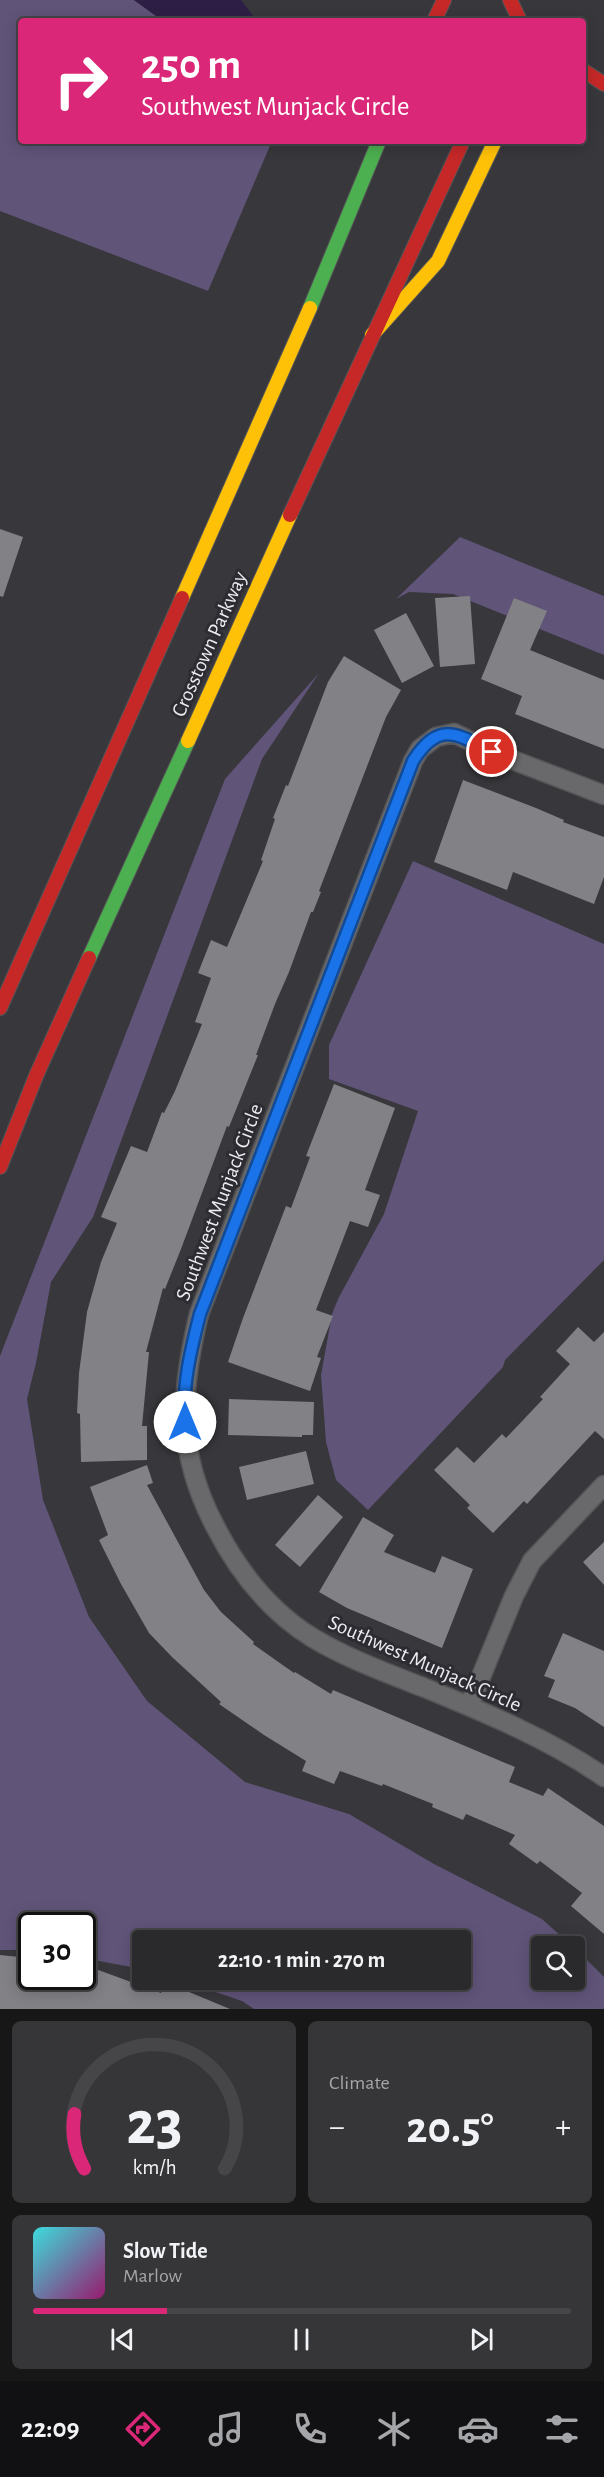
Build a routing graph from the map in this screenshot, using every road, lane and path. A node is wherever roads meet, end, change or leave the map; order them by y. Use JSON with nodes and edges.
{"nodes":[{"id":1,"x":444,"y":0,"type":"edge"},
{"id":2,"x":510,"y":0,"type":"edge"},
{"id":3,"x":529,"y":0,"type":"edge"},
{"id":4,"x":435,"y":18,"type":"edge"},
{"id":5,"x":519,"y":18,"type":"edge"},
{"id":6,"x":521,"y":18,"type":"edge"},
{"id":7,"x":586,"y":72,"type":"edge"},
{"id":8,"x":604,"y":84,"type":"edge"},
{"id":9,"x":586,"y":88,"type":"edge"},
{"id":10,"x":604,"y":92,"type":"edge"},
{"id":11,"x":378,"y":144,"type":"edge"},
{"id":12,"x":462,"y":144,"type":"edge"},
{"id":13,"x":494,"y":144,"type":"edge"},
{"id":14,"x":372,"y":335,"type":"junction"},
{"id":15,"x":604,"y":795,"type":"edge"},
{"id":16,"x":0,"y":1008,"type":"edge"},
{"id":17,"x":0,"y":1167,"type":"edge"},
{"id":18,"x":604,"y":1485,"type":"edge"},
{"id":19,"x":469,"y":1706,"type":"junction"},
{"id":20,"x":604,"y":1777,"type":"edge"}],
"edges":[{"from":1,"to":4,"type":"main road"},
{"from":2,"to":5,"type":"main road"},
{"from":3,"to":6,"type":"main road"},
{"from":7,"to":8,"type":"main road"},
{"from":9,"to":10,"type":"main road"},
{"from":11,"to":16,"type":"main road","name":"Crosstown Parkway"},
{"from":12,"to":14,"type":"main road","name":"Crosstown Parkway"},
{"from":13,"to":14,"type":"main road"},
{"from":14,"to":17,"type":"main road","name":"Crosstown Parkway"},
{"from":15,"to":19,"type":"street","name":"Southwest Munjack Circle"},
{"from":18,"to":19,"type":"street"},
{"from":19,"to":20,"type":"street","name":"Southwest Munjack Circle"}]}
